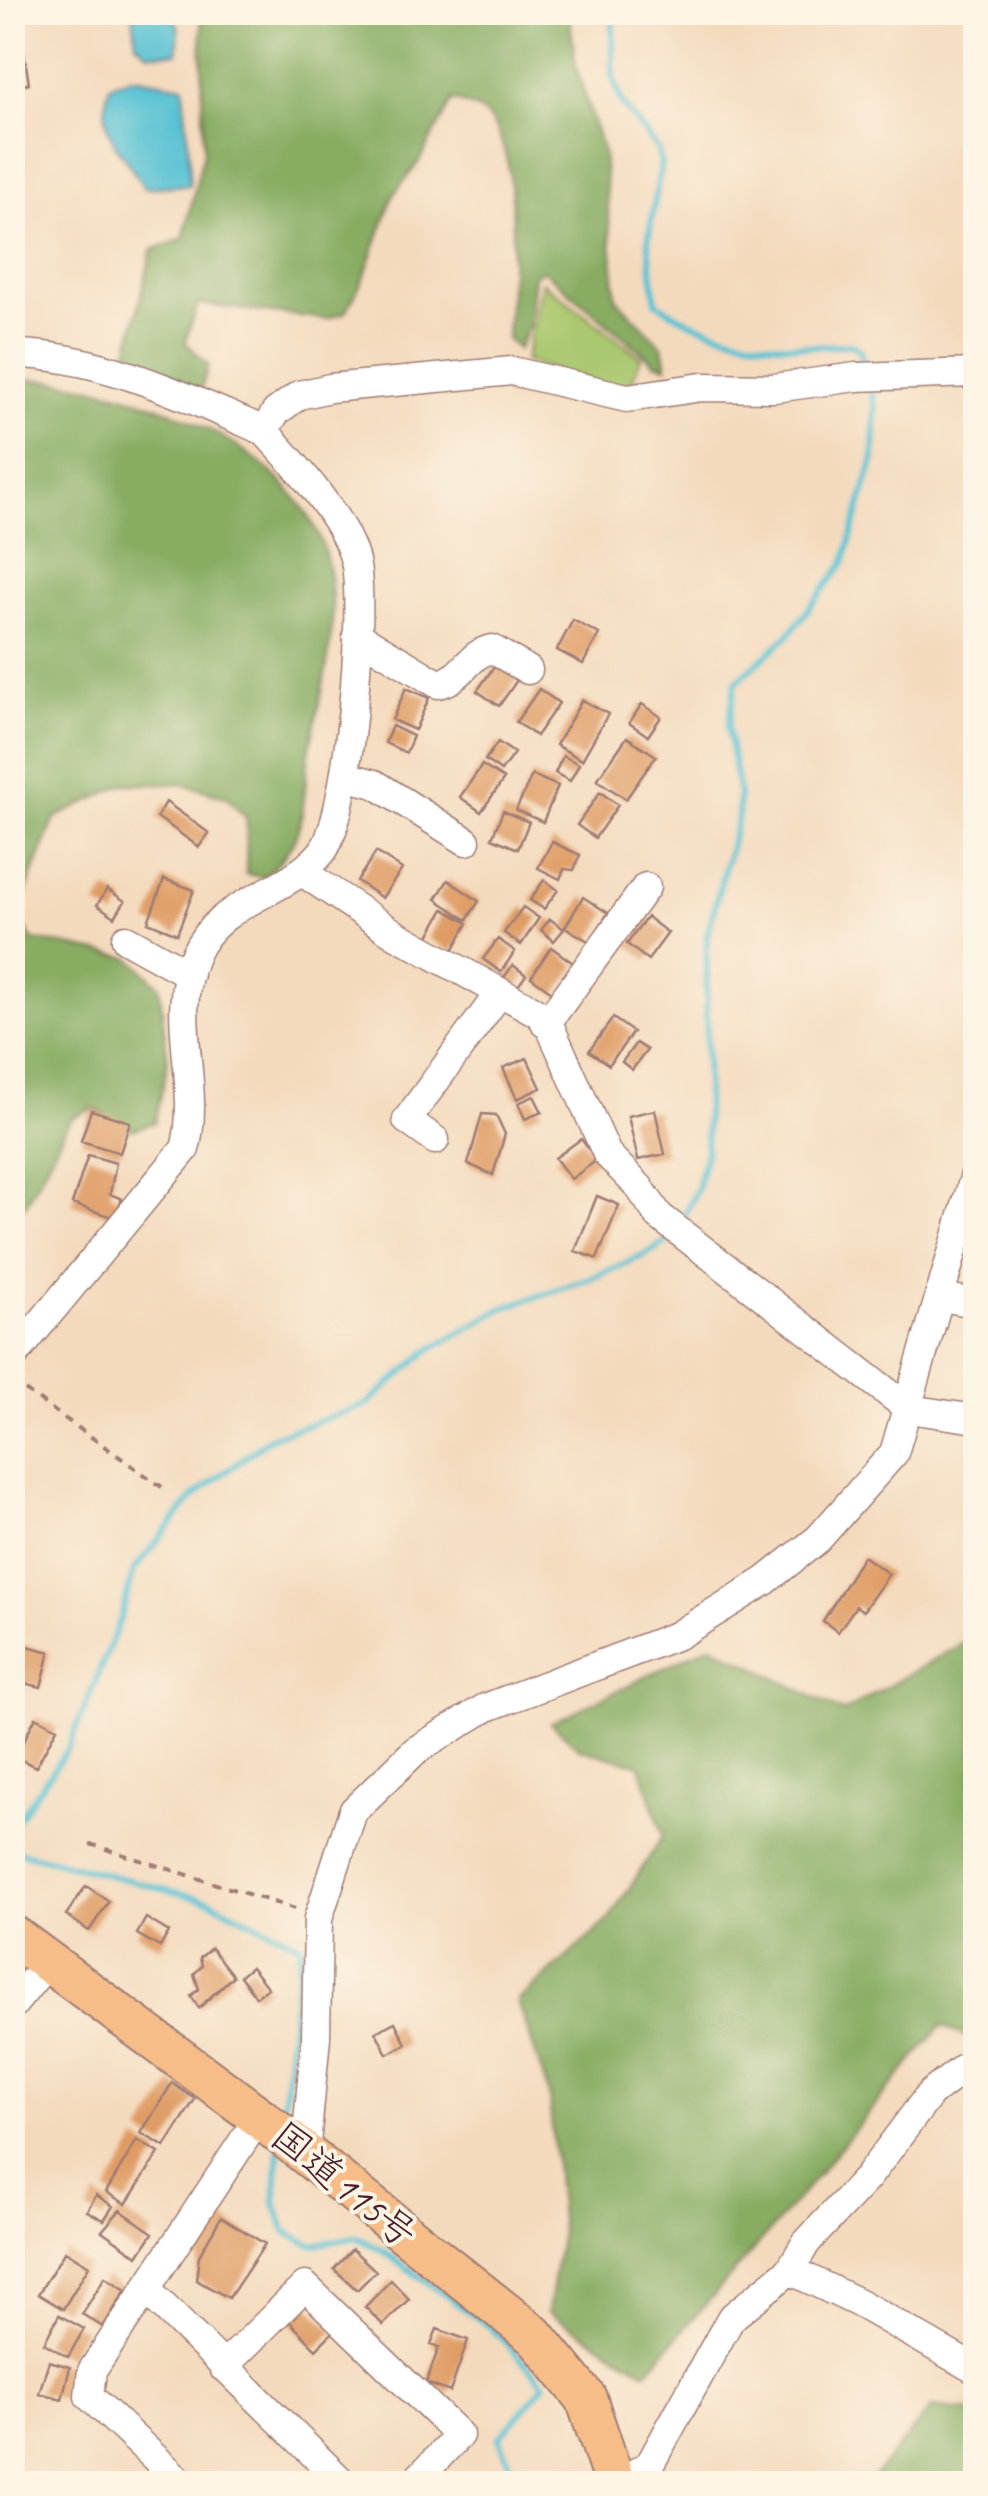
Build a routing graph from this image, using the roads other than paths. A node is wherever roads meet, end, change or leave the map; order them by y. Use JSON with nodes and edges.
{"nodes":[{"id":1,"x":12,"y":354,"type":"edge"},
{"id":2,"x":976,"y":373,"type":"edge"},
{"id":3,"x":264,"y":431,"type":"junction"},
{"id":4,"x":357,"y":635,"type":"junction"},
{"id":5,"x":528,"y":670,"type":"dead end"},
{"id":6,"x":345,"y":776,"type":"junction"},
{"id":7,"x":466,"y":841,"type":"dead end"},
{"id":8,"x":304,"y":873,"type":"junction"},
{"id":9,"x":646,"y":887,"type":"dead end"},
{"id":10,"x":126,"y":939,"type":"dead end"},
{"id":11,"x":189,"y":974,"type":"junction"},
{"id":12,"x":498,"y":995,"type":"junction"},
{"id":13,"x":546,"y":1024,"type":"junction"},
{"id":14,"x":434,"y":1140,"type":"dead end"},
{"id":15,"x":976,"y":1172,"type":"edge"},
{"id":16,"x":940,"y":1296,"type":"junction"},
{"id":17,"x":976,"y":1303,"type":"edge"},
{"id":18,"x":12,"y":1358,"type":"edge"},
{"id":19,"x":908,"y":1408,"type":"junction"},
{"id":20,"x":976,"y":1419,"type":"edge"},
{"id":21,"x":12,"y":1934,"type":"edge"},
{"id":22,"x":48,"y":1962,"type":"junction"},
{"id":23,"x":12,"y":2006,"type":"edge"},
{"id":24,"x":964,"y":2067,"type":"dead end"},
{"id":25,"x":259,"y":2117,"type":"junction"},
{"id":26,"x":306,"y":2155,"type":"junction"},
{"id":27,"x":790,"y":2270,"type":"junction"},
{"id":28,"x":146,"y":2289,"type":"junction"},
{"id":29,"x":223,"y":2368,"type":"junction"},
{"id":30,"x":976,"y":2370,"type":"edge"},
{"id":31,"x":344,"y":2483,"type":"edge"},
{"id":32,"x":183,"y":2484,"type":"edge"},
{"id":33,"x":413,"y":2484,"type":"edge"},
{"id":34,"x":616,"y":2484,"type":"edge"}],
"edges":[{"from":1,"to":3,"type":"street"},
{"from":2,"to":3,"type":"street"},
{"from":3,"to":4,"type":"street"},
{"from":4,"to":5,"type":"street"},
{"from":4,"to":6,"type":"street"},
{"from":6,"to":7,"type":"street"},
{"from":6,"to":8,"type":"street"},
{"from":8,"to":11,"type":"street"},
{"from":8,"to":12,"type":"street"},
{"from":9,"to":13,"type":"street"},
{"from":10,"to":11,"type":"street"},
{"from":11,"to":18,"type":"street"},
{"from":12,"to":13,"type":"street"},
{"from":12,"to":14,"type":"street"},
{"from":13,"to":19,"type":"street"},
{"from":15,"to":16,"type":"street"},
{"from":16,"to":17,"type":"street"},
{"from":16,"to":19,"type":"street"},
{"from":19,"to":20,"type":"street"},
{"from":19,"to":26,"type":"street"},
{"from":21,"to":22,"type":"highway","name":"国道115号"},
{"from":22,"to":23,"type":"street"},
{"from":22,"to":25,"type":"highway","name":"国道115号"},
{"from":24,"to":27,"type":"street"},
{"from":25,"to":26,"type":"highway","name":"国道115号"},
{"from":25,"to":28,"type":"street"},
{"from":26,"to":34,"type":"highway","name":"国道115号"},
{"from":27,"to":30,"type":"street"},
{"from":27,"to":34,"type":"street"},
{"from":28,"to":29,"type":"street"},
{"from":28,"to":32,"type":"street"},
{"from":29,"to":31,"type":"street"},
{"from":29,"to":33,"type":"street"}]}
